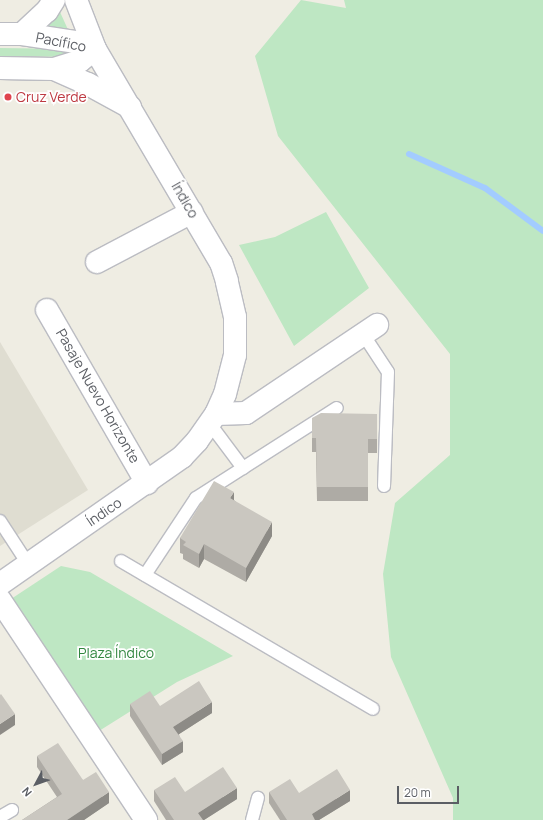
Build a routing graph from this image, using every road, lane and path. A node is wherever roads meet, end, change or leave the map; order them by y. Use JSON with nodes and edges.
{"nodes":[{"id":1,"x":54,"y":0,"type":"edge"},
{"id":2,"x":76,"y":0,"type":"edge"},
{"id":3,"x":0,"y":34,"type":"edge"},
{"id":4,"x":22,"y":34,"type":"junction"},
{"id":5,"x":95,"y":49,"type":"junction"},
{"id":6,"x":0,"y":68,"type":"edge"},
{"id":7,"x":54,"y":69,"type":"junction"},
{"id":8,"x":131,"y":108,"type":"junction"},
{"id":9,"x":192,"y":212,"type":"junction"},
{"id":10,"x":97,"y":262,"type":"dead end"},
{"id":11,"x":47,"y":310,"type":"dead end"},
{"id":12,"x":370,"y":329,"type":"joint"},
{"id":13,"x":336,"y":408,"type":"dead end"},
{"id":14,"x":213,"y":419,"type":"junction"},
{"id":15,"x":243,"y":468,"type":"junction"},
{"id":16,"x":147,"y":483,"type":"junction"},
{"id":17,"x":384,"y":486,"type":"dead end"},
{"id":18,"x":0,"y":521,"type":"edge"},
{"id":19,"x":121,"y":561,"type":"dead end"},
{"id":20,"x":28,"y":564,"type":"junction"},
{"id":21,"x":145,"y":575,"type":"junction"},
{"id":22,"x":0,"y":584,"type":"edge"},
{"id":23,"x":0,"y":600,"type":"edge"},
{"id":24,"x":373,"y":709,"type":"dead end"},
{"id":25,"x":258,"y":798,"type":"dead end"},
{"id":26,"x":12,"y":810,"type":"dead end"},
{"id":27,"x":0,"y":818,"type":"edge"},
{"id":28,"x":146,"y":820,"type":"edge"},
{"id":29,"x":252,"y":820,"type":"edge"}],
"edges":[{"from":1,"to":4,"type":"street"},
{"from":2,"to":5,"type":"street","name":"Índico"},
{"from":3,"to":4,"type":"street","name":"Pacífico"},
{"from":4,"to":5,"type":"street","name":"Pacífico"},
{"from":5,"to":7,"type":"street","name":"Pacífico"},
{"from":5,"to":8,"type":"street","name":"Índico"},
{"from":6,"to":7,"type":"street","name":"Pacífico"},
{"from":7,"to":8,"type":"street"},
{"from":8,"to":9,"type":"street","name":"Índico"},
{"from":9,"to":10,"type":"street"},
{"from":9,"to":14,"type":"street","name":"Índico"},
{"from":11,"to":16,"type":"street","name":"Pasaje Nuevo Horizonte"},
{"from":12,"to":14,"type":"street"},
{"from":12,"to":17,"type":"lane"},
{"from":13,"to":15,"type":"lane"},
{"from":14,"to":15,"type":"lane"},
{"from":14,"to":16,"type":"street","name":"Índico"},
{"from":15,"to":21,"type":"lane"},
{"from":16,"to":20,"type":"street","name":"Índico"},
{"from":18,"to":20,"type":"lane"},
{"from":19,"to":21,"type":"lane"},
{"from":20,"to":22,"type":"street","name":"Índico"},
{"from":21,"to":24,"type":"lane"},
{"from":23,"to":28,"type":"street"},
{"from":25,"to":29,"type":"lane"},
{"from":26,"to":27,"type":"lane"}]}
